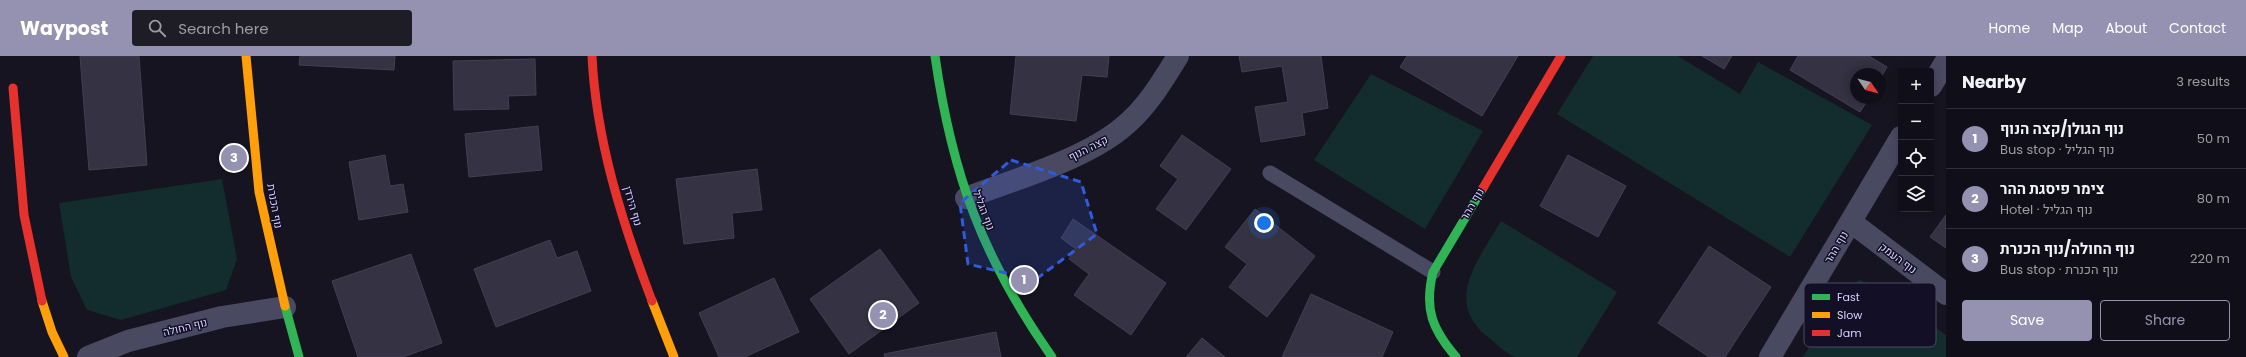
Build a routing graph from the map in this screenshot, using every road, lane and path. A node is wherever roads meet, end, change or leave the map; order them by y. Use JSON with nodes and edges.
{"nodes":[{"id":1,"x":246,"y":56,"type":"edge"},
{"id":2,"x":592,"y":56,"type":"edge"},
{"id":3,"x":934,"y":56,"type":"edge"},
{"id":4,"x":1178,"y":56,"type":"edge"},
{"id":5,"x":1561,"y":56,"type":"edge"},
{"id":6,"x":1946,"y":61,"type":"edge"},
{"id":7,"x":1934,"y":81,"type":"edge"},
{"id":8,"x":13,"y":88,"type":"dead end"},
{"id":9,"x":1899,"y":140,"type":"edge"},
{"id":10,"x":1270,"y":173,"type":"dead end"},
{"id":11,"x":966,"y":198,"type":"junction"},
{"id":12,"x":1851,"y":222,"type":"junction"},
{"id":13,"x":1433,"y":272,"type":"junction"},
{"id":14,"x":1814,"y":283,"type":"edge"},
{"id":15,"x":1931,"y":283,"type":"edge"},
{"id":16,"x":1936,"y":286,"type":"edge"},
{"id":17,"x":1946,"y":294,"type":"edge"},
{"id":18,"x":1804,"y":300,"type":"edge"},
{"id":19,"x":285,"y":307,"type":"junction"},
{"id":20,"x":64,"y":357,"type":"edge"},
{"id":21,"x":88,"y":357,"type":"edge"},
{"id":22,"x":299,"y":357,"type":"edge"},
{"id":23,"x":674,"y":357,"type":"edge"},
{"id":24,"x":1052,"y":357,"type":"edge"},
{"id":25,"x":1456,"y":357,"type":"edge"},
{"id":26,"x":1770,"y":357,"type":"edge"}],
"edges":[{"from":1,"to":19,"type":"street","name":"נוף הכנרת"},
{"from":2,"to":23,"type":"street","name":"נוף הירדן"},
{"from":3,"to":11,"type":"street","name":"נוף הגליל"},
{"from":4,"to":11,"type":"street","name":"קצה הנוף"},
{"from":5,"to":13,"type":"street","name":"נוף ההר"},
{"from":6,"to":7,"type":"street"},
{"from":8,"to":20,"type":"street"},
{"from":9,"to":12,"type":"street","name":"נוף ההר"},
{"from":10,"to":13,"type":"lane"},
{"from":11,"to":24,"type":"street","name":"נוף הגליל"},
{"from":12,"to":14,"type":"street","name":"נוף ההר"},
{"from":12,"to":15,"type":"street","name":"נוף העמק"},
{"from":13,"to":25,"type":"street","name":"נוף ההר"},
{"from":16,"to":17,"type":"street","name":"נוף העמק"},
{"from":18,"to":26,"type":"street","name":"נוף ההר"},
{"from":19,"to":21,"type":"street","name":"נוף החולה"},
{"from":19,"to":22,"type":"street","name":"נוף הכנרת"}]}
